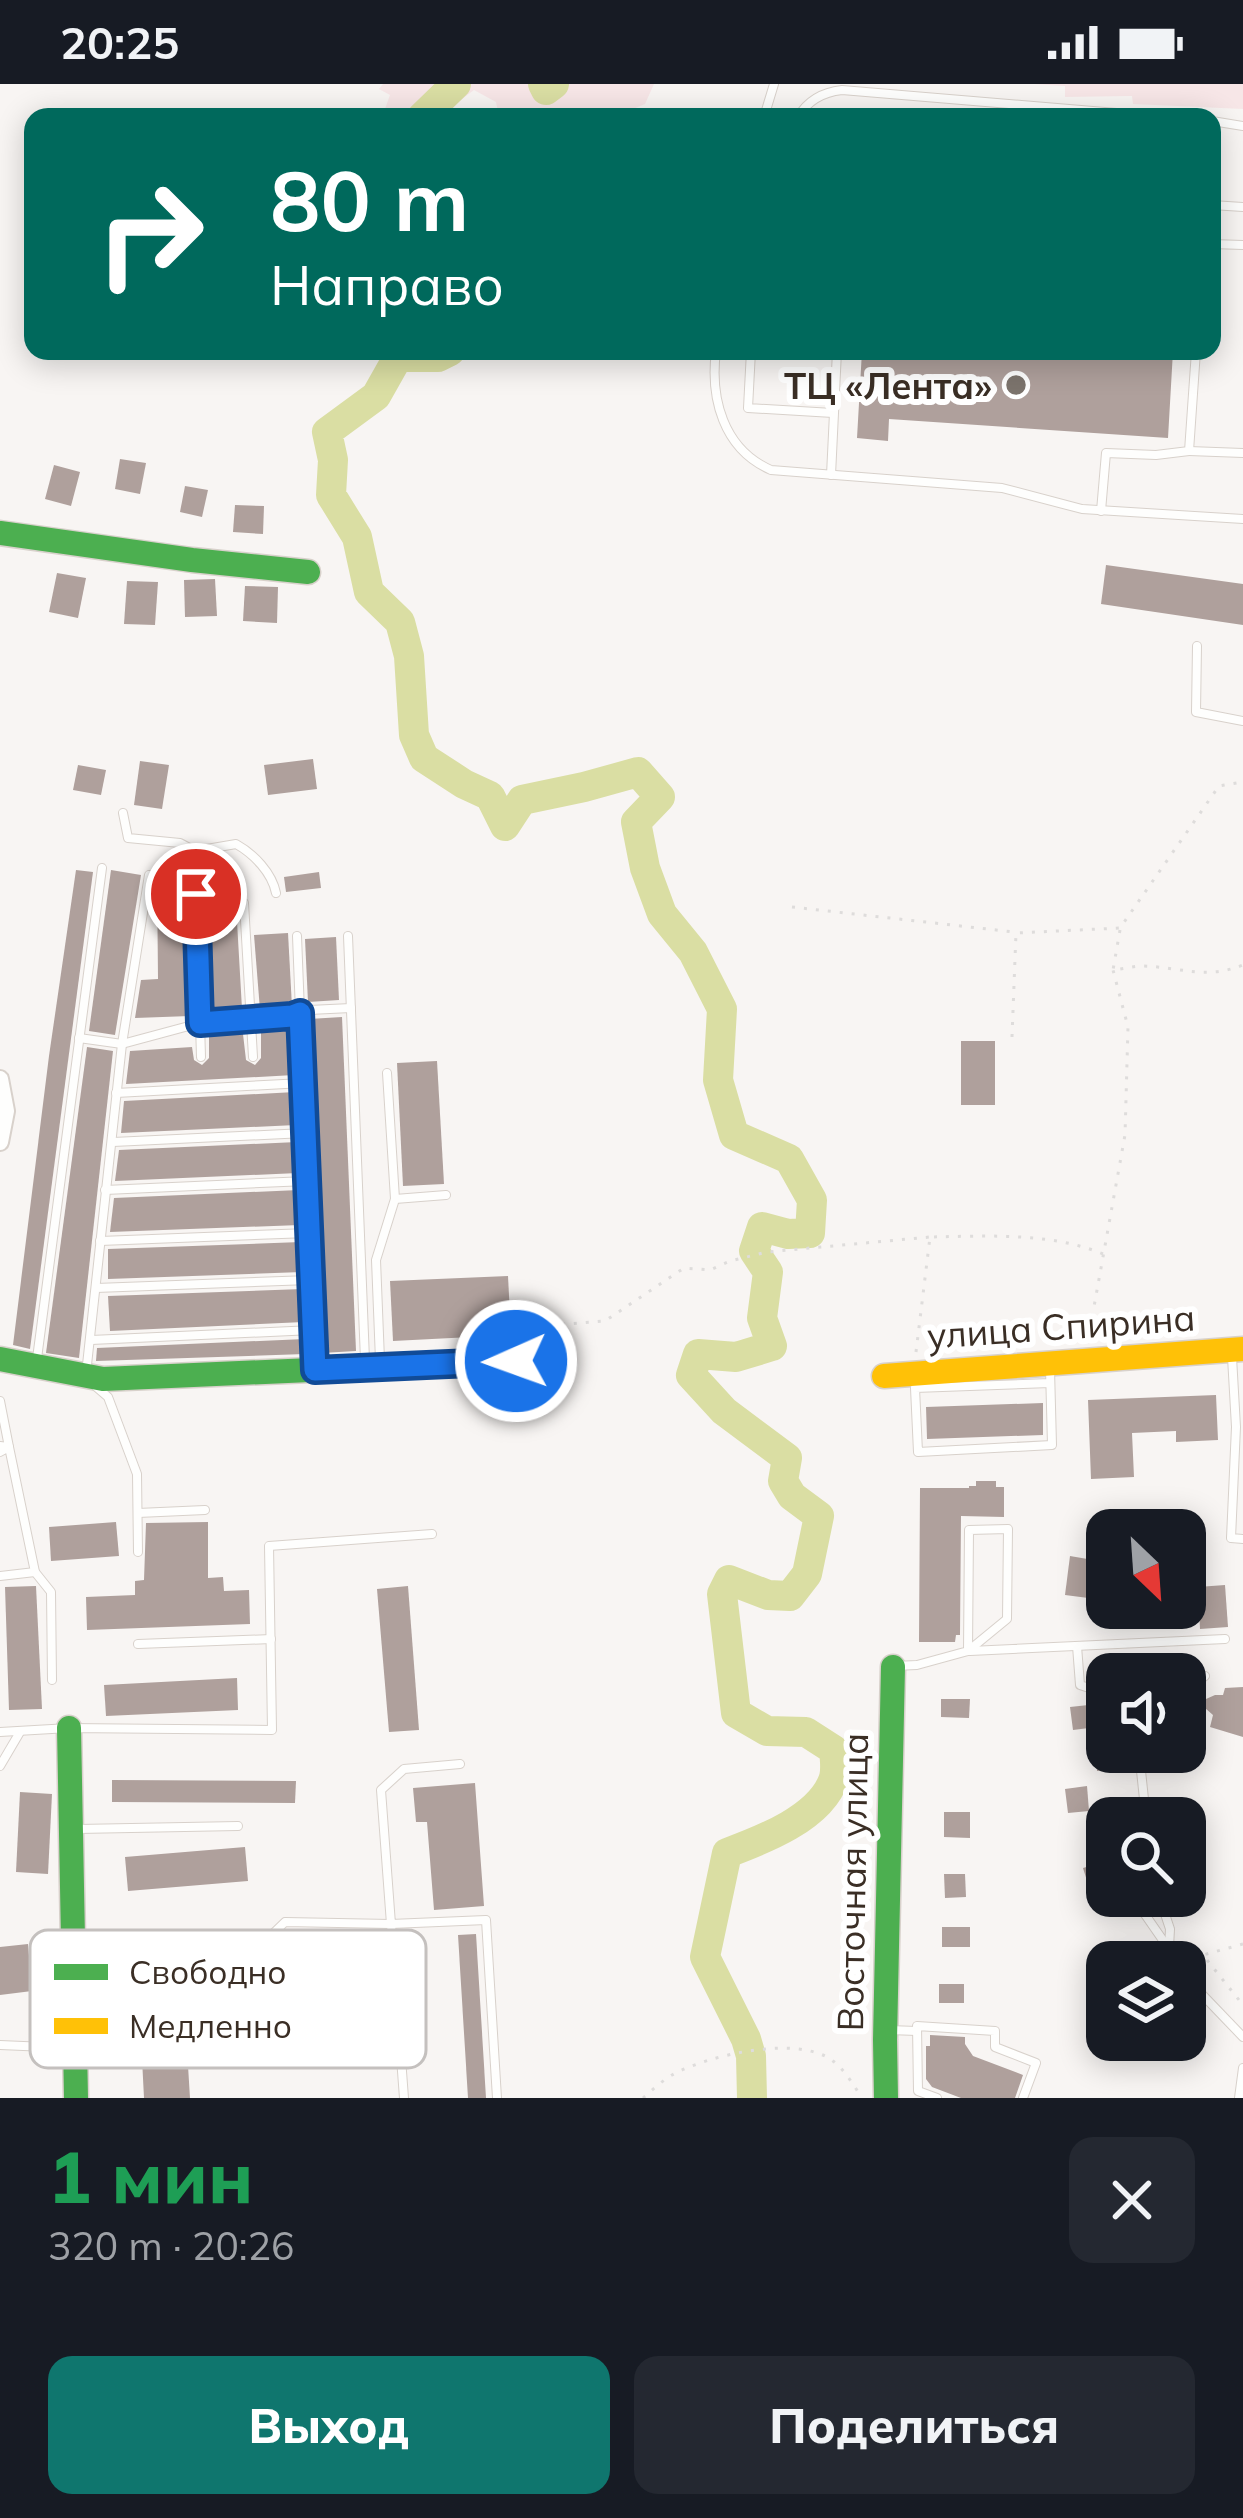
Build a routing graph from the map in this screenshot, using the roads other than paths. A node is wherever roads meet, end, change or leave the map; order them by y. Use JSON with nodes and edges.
{"nodes":[{"id":1,"x":805,"y":108,"type":"edge"},
{"id":2,"x":1057,"y":108,"type":"edge"},
{"id":3,"x":716,"y":360,"type":"edge"},
{"id":4,"x":751,"y":360,"type":"edge"},
{"id":5,"x":836,"y":360,"type":"edge"},
{"id":6,"x":1195,"y":360,"type":"edge"},
{"id":7,"x":833,"y":413,"type":"junction"},
{"id":8,"x":1189,"y":452,"type":"junction"},
{"id":9,"x":1243,"y":453,"type":"edge"},
{"id":10,"x":831,"y":475,"type":"junction"},
{"id":11,"x":1100,"y":511,"type":"junction"},
{"id":12,"x":1243,"y":519,"type":"edge"},
{"id":13,"x":0,"y":533,"type":"edge"},
{"id":14,"x":308,"y":572,"type":"dead end"},
{"id":15,"x":1197,"y":646,"type":"dead end"},
{"id":16,"x":1243,"y":721,"type":"edge"},
{"id":17,"x":123,"y":813,"type":"dead end"},
{"id":18,"x":195,"y":851,"type":"junction"},
{"id":19,"x":102,"y":868,"type":"dead end"},
{"id":20,"x":148,"y":875,"type":"dead end"},
{"id":21,"x":275,"y":893,"type":"dead end"},
{"id":22,"x":244,"y":903,"type":"dead end"},
{"id":23,"x":297,"y":936,"type":"dead end"},
{"id":24,"x":348,"y":936,"type":"dead end"},
{"id":25,"x":351,"y":1008,"type":"junction"},
{"id":26,"x":300,"y":1013,"type":"junction"},
{"id":27,"x":250,"y":1019,"type":"junction"},
{"id":28,"x":200,"y":1023,"type":"junction"},
{"id":29,"x":80,"y":1038,"type":"junction"},
{"id":30,"x":122,"y":1044,"type":"junction"},
{"id":31,"x":201,"y":1057,"type":"dead end"},
{"id":32,"x":253,"y":1057,"type":"dead end"},
{"id":33,"x":388,"y":1073,"type":"dead end"},
{"id":34,"x":0,"y":1079,"type":"edge"},
{"id":35,"x":303,"y":1083,"type":"junction"},
{"id":36,"x":116,"y":1093,"type":"junction"},
{"id":37,"x":305,"y":1133,"type":"junction"},
{"id":38,"x":0,"y":1142,"type":"edge"},
{"id":39,"x":113,"y":1142,"type":"junction"},
{"id":40,"x":307,"y":1181,"type":"junction"},
{"id":41,"x":105,"y":1190,"type":"junction"},
{"id":42,"x":446,"y":1195,"type":"dead end"},
{"id":43,"x":395,"y":1199,"type":"junction"},
{"id":44,"x":309,"y":1233,"type":"junction"},
{"id":45,"x":100,"y":1241,"type":"junction"},
{"id":46,"x":311,"y":1280,"type":"junction"},
{"id":47,"x":96,"y":1288,"type":"junction"},
{"id":48,"x":313,"y":1330,"type":"junction"},
{"id":49,"x":91,"y":1340,"type":"junction"},
{"id":50,"x":1237,"y":1349,"type":"edge"},
{"id":51,"x":0,"y":1358,"type":"edge"},
{"id":52,"x":516,"y":1361,"type":"road end"},
{"id":53,"x":372,"y":1367,"type":"junction"},
{"id":54,"x":36,"y":1368,"type":"junction"},
{"id":55,"x":315,"y":1370,"type":"junction"},
{"id":56,"x":1050,"y":1373,"type":"junction"},
{"id":57,"x":884,"y":1376,"type":"dead end"},
{"id":58,"x":86,"y":1378,"type":"junction"},
{"id":59,"x":914,"y":1381,"type":"junction"},
{"id":60,"x":0,"y":1400,"type":"edge"},
{"id":61,"x":3,"y":1448,"type":"edge"},
{"id":62,"x":205,"y":1510,"type":"dead end"},
{"id":63,"x":137,"y":1513,"type":"junction"},
{"id":64,"x":432,"y":1534,"type":"dead end"},
{"id":65,"x":1243,"y":1539,"type":"edge"},
{"id":66,"x":137,"y":1552,"type":"dead end"},
{"id":67,"x":35,"y":1572,"type":"junction"},
{"id":68,"x":0,"y":1576,"type":"edge"},
{"id":69,"x":271,"y":1639,"type":"junction"},
{"id":70,"x":1225,"y":1639,"type":"dead end"},
{"id":71,"x":138,"y":1644,"type":"dead end"},
{"id":72,"x":1077,"y":1646,"type":"junction"},
{"id":73,"x":968,"y":1651,"type":"junction"},
{"id":74,"x":893,"y":1666,"type":"joint"},
{"id":75,"x":52,"y":1680,"type":"dead end"},
{"id":76,"x":1086,"y":1687,"type":"edge"},
{"id":77,"x":69,"y":1727,"type":"junction"},
{"id":78,"x":21,"y":1731,"type":"junction"},
{"id":79,"x":0,"y":1732,"type":"edge"},
{"id":80,"x":460,"y":1764,"type":"dead end"},
{"id":81,"x":0,"y":1766,"type":"edge"},
{"id":82,"x":238,"y":1826,"type":"dead end"},
{"id":83,"x":71,"y":1829,"type":"junction"},
{"id":84,"x":391,"y":1924,"type":"junction"},
{"id":85,"x":72,"y":1930,"type":"edge"},
{"id":86,"x":277,"y":1930,"type":"edge"},
{"id":87,"x":391,"y":1930,"type":"edge"},
{"id":88,"x":1206,"y":1998,"type":"edge"},
{"id":89,"x":885,"y":2029,"type":"junction"},
{"id":90,"x":917,"y":2032,"type":"junction"},
{"id":91,"x":1243,"y":2037,"type":"edge"},
{"id":92,"x":0,"y":2045,"type":"edge"},
{"id":93,"x":30,"y":2046,"type":"edge"},
{"id":94,"x":75,"y":2068,"type":"edge"},
{"id":95,"x":402,"y":2068,"type":"edge"},
{"id":96,"x":1243,"y":2068,"type":"edge"},
{"id":97,"x":76,"y":2098,"type":"edge"},
{"id":98,"x":404,"y":2098,"type":"edge"},
{"id":99,"x":497,"y":2098,"type":"edge"},
{"id":100,"x":886,"y":2098,"type":"edge"},
{"id":101,"x":937,"y":2098,"type":"edge"},
{"id":102,"x":1023,"y":2098,"type":"edge"},
{"id":103,"x":1239,"y":2098,"type":"edge"}],
"edges":[{"from":1,"to":2,"type":"lane"},
{"from":3,"to":10,"type":"lane"},
{"from":4,"to":7,"type":"lane"},
{"from":5,"to":7,"type":"lane"},
{"from":6,"to":8,"type":"lane"},
{"from":7,"to":10,"type":"lane"},
{"from":8,"to":9,"type":"lane"},
{"from":8,"to":11,"type":"lane"},
{"from":10,"to":11,"type":"lane"},
{"from":11,"to":12,"type":"lane"},
{"from":13,"to":14,"type":"street"},
{"from":15,"to":16,"type":"lane"},
{"from":17,"to":18,"type":"lane"},
{"from":18,"to":21,"type":"lane"},
{"from":18,"to":28,"type":"lane"},
{"from":19,"to":29,"type":"lane"},
{"from":20,"to":30,"type":"lane"},
{"from":22,"to":27,"type":"lane"},
{"from":23,"to":26,"type":"lane"},
{"from":24,"to":25,"type":"lane"},
{"from":25,"to":26,"type":"lane"},
{"from":25,"to":53,"type":"lane"},
{"from":26,"to":27,"type":"lane"},
{"from":26,"to":35,"type":"lane"},
{"from":27,"to":28,"type":"lane"},
{"from":27,"to":32,"type":"lane"},
{"from":28,"to":30,"type":"lane"},
{"from":28,"to":31,"type":"lane"},
{"from":29,"to":30,"type":"lane"},
{"from":29,"to":54,"type":"lane"},
{"from":30,"to":36,"type":"lane"},
{"from":33,"to":43,"type":"lane"},
{"from":34,"to":38,"type":"street"},
{"from":35,"to":36,"type":"lane"},
{"from":35,"to":37,"type":"lane"},
{"from":36,"to":39,"type":"lane"},
{"from":37,"to":39,"type":"lane"},
{"from":37,"to":40,"type":"lane"},
{"from":39,"to":41,"type":"lane"},
{"from":40,"to":41,"type":"lane"},
{"from":40,"to":44,"type":"lane"},
{"from":41,"to":45,"type":"lane"},
{"from":42,"to":43,"type":"lane"},
{"from":43,"to":53,"type":"lane"},
{"from":44,"to":45,"type":"lane"},
{"from":44,"to":46,"type":"lane"},
{"from":45,"to":47,"type":"lane"},
{"from":46,"to":47,"type":"lane"},
{"from":46,"to":48,"type":"lane"},
{"from":47,"to":49,"type":"lane"},
{"from":48,"to":49,"type":"lane"},
{"from":48,"to":55,"type":"lane"},
{"from":49,"to":58,"type":"lane"},
{"from":50,"to":56,"type":"street","name":"улица Спирина"},
{"from":50,"to":65,"type":"lane"},
{"from":51,"to":54,"type":"street"},
{"from":52,"to":53,"type":"street"},
{"from":53,"to":55,"type":"street"},
{"from":54,"to":58,"type":"street"},
{"from":55,"to":58,"type":"street"},
{"from":56,"to":59,"type":"street","name":"улица Спирина"},
{"from":56,"to":59,"type":"lane"},
{"from":57,"to":59,"type":"street","name":"улица Спирина"},
{"from":58,"to":63,"type":"lane"},
{"from":60,"to":61,"type":"lane"},
{"from":61,"to":67,"type":"lane"},
{"from":62,"to":63,"type":"lane"},
{"from":63,"to":66,"type":"lane"},
{"from":64,"to":69,"type":"lane"},
{"from":67,"to":68,"type":"lane"},
{"from":67,"to":75,"type":"lane"},
{"from":69,"to":71,"type":"lane"},
{"from":69,"to":77,"type":"lane"},
{"from":70,"to":72,"type":"lane"},
{"from":72,"to":73,"type":"lane"},
{"from":72,"to":76,"type":"lane"},
{"from":73,"to":73,"type":"lane"},
{"from":73,"to":74,"type":"lane"},
{"from":74,"to":89,"type":"street","name":"Восточная улица"},
{"from":77,"to":78,"type":"lane"},
{"from":77,"to":83,"type":"street"},
{"from":78,"to":79,"type":"lane"},
{"from":78,"to":81,"type":"lane"},
{"from":80,"to":84,"type":"lane"},
{"from":82,"to":83,"type":"lane"},
{"from":83,"to":85,"type":"street"},
{"from":84,"to":86,"type":"lane"},
{"from":84,"to":87,"type":"lane"},
{"from":84,"to":99,"type":"lane"},
{"from":88,"to":91,"type":"lane"},
{"from":89,"to":90,"type":"lane"},
{"from":89,"to":100,"type":"street","name":"Восточная улица"},
{"from":90,"to":101,"type":"lane"},
{"from":90,"to":102,"type":"lane"},
{"from":92,"to":93,"type":"lane"},
{"from":94,"to":97,"type":"street"},
{"from":95,"to":98,"type":"lane"},
{"from":96,"to":103,"type":"lane"}]}
